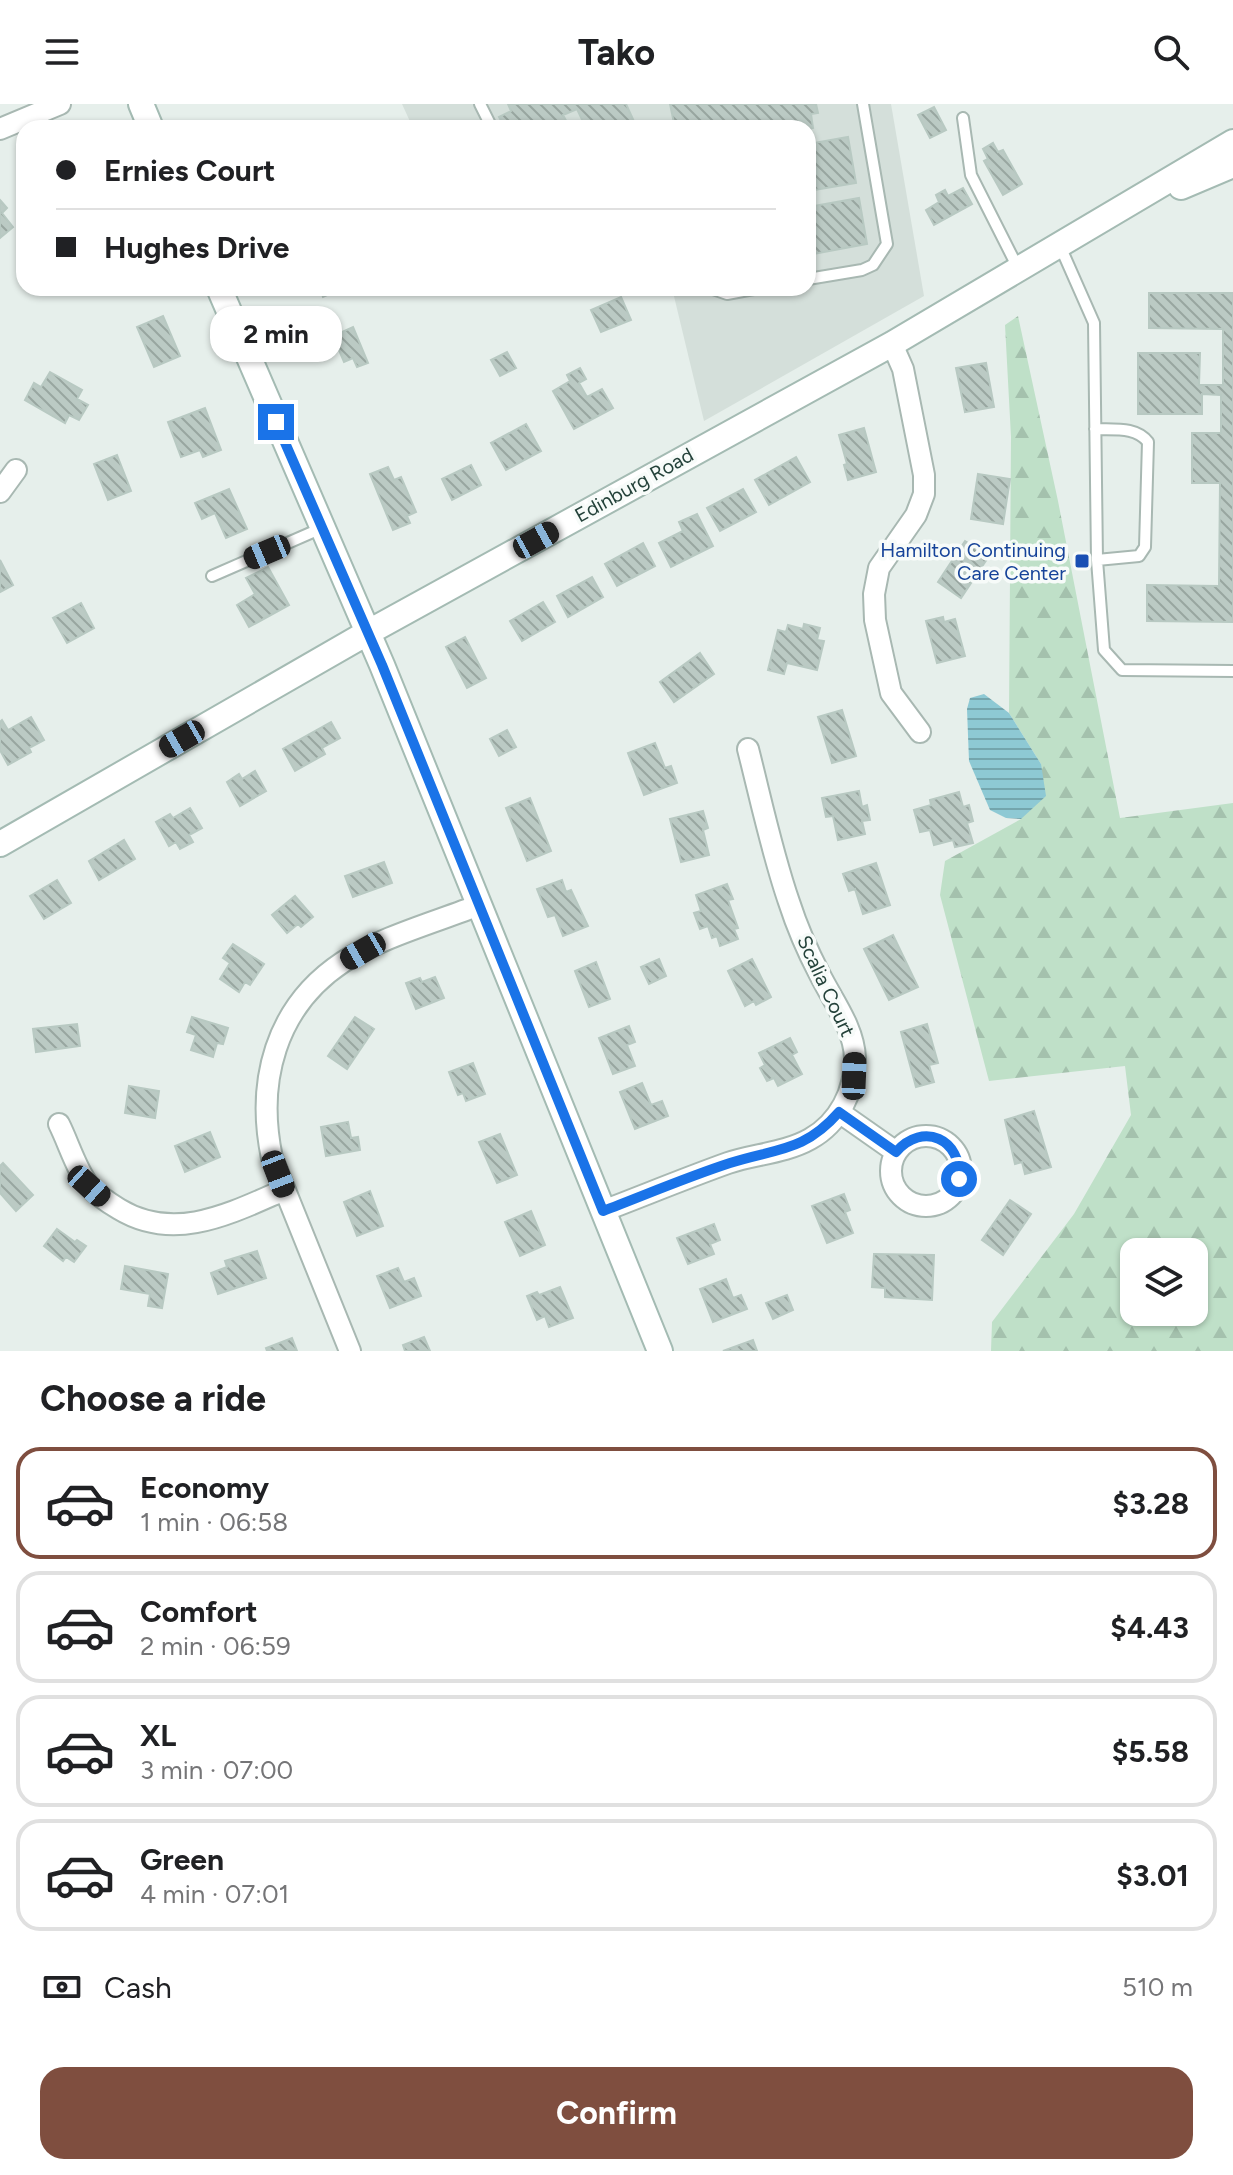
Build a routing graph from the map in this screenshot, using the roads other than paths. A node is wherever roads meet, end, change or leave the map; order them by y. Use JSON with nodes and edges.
{"nodes":[{"id":1,"x":60,"y":104,"type":"edge"},
{"id":2,"x":863,"y":104,"type":"edge"},
{"id":3,"x":963,"y":118,"type":"dead end"},
{"id":4,"x":22,"y":120,"type":"edge"},
{"id":5,"x":1233,"y":142,"type":"edge"},
{"id":6,"x":1233,"y":165,"type":"edge"},
{"id":7,"x":1101,"y":221,"type":"junction"},
{"id":8,"x":1059,"y":244,"type":"junction"},
{"id":9,"x":1018,"y":268,"type":"junction"},
{"id":10,"x":816,"y":278,"type":"edge"},
{"id":11,"x":222,"y":296,"type":"edge"},
{"id":12,"x":892,"y":344,"type":"junction"},
{"id":13,"x":1095,"y":429,"type":"junction"},
{"id":14,"x":16,"y":470,"type":"dead end"},
{"id":15,"x":0,"y":492,"type":"edge"},
{"id":16,"x":322,"y":528,"type":"junction"},
{"id":17,"x":1097,"y":560,"type":"junction"},
{"id":18,"x":212,"y":576,"type":"dead end"},
{"id":19,"x":367,"y":633,"type":"junction"},
{"id":20,"x":1233,"y":671,"type":"edge"},
{"id":21,"x":920,"y":732,"type":"dead end"},
{"id":22,"x":748,"y":749,"type":"dead end"},
{"id":23,"x":0,"y":844,"type":"edge"},
{"id":24,"x":479,"y":905,"type":"junction"},
{"id":25,"x":839,"y":1112,"type":"junction"},
{"id":26,"x":59,"y":1124,"type":"dead end"},
{"id":27,"x":896,"y":1152,"type":"dead end"},
{"id":28,"x":284,"y":1190,"type":"junction"},
{"id":29,"x":603,"y":1211,"type":"junction"},
{"id":30,"x":350,"y":1351,"type":"edge"},
{"id":31,"x":660,"y":1351,"type":"edge"}],
"edges":[{"from":1,"to":4,"type":"street"},
{"from":2,"to":10,"type":"lane"},
{"from":3,"to":9,"type":"lane"},
{"from":5,"to":7,"type":"main road","name":"Edinburg Road"},
{"from":6,"to":7,"type":"main road","name":"Edinburg Road"},
{"from":7,"to":8,"type":"main road","name":"Edinburg Road"},
{"from":8,"to":9,"type":"main road","name":"Edinburg Road"},
{"from":8,"to":13,"type":"lane"},
{"from":9,"to":12,"type":"main road","name":"Edinburg Road"},
{"from":11,"to":16,"type":"main road"},
{"from":12,"to":19,"type":"main road","name":"Edinburg Road"},
{"from":12,"to":21,"type":"street"},
{"from":13,"to":17,"type":"lane"},
{"from":13,"to":17,"type":"lane"},
{"from":14,"to":15,"type":"street"},
{"from":16,"to":18,"type":"lane"},
{"from":16,"to":19,"type":"main road"},
{"from":17,"to":20,"type":"lane"},
{"from":19,"to":23,"type":"main road","name":"Edinburg Road"},
{"from":19,"to":24,"type":"main road"},
{"from":22,"to":25,"type":"street","name":"Scalia Court"},
{"from":24,"to":28,"type":"street"},
{"from":24,"to":29,"type":"main road"},
{"from":25,"to":27,"type":"street"},
{"from":25,"to":29,"type":"street","name":"Scalia Court"},
{"from":26,"to":28,"type":"street"},
{"from":28,"to":30,"type":"street"},
{"from":29,"to":31,"type":"main road"}]}
